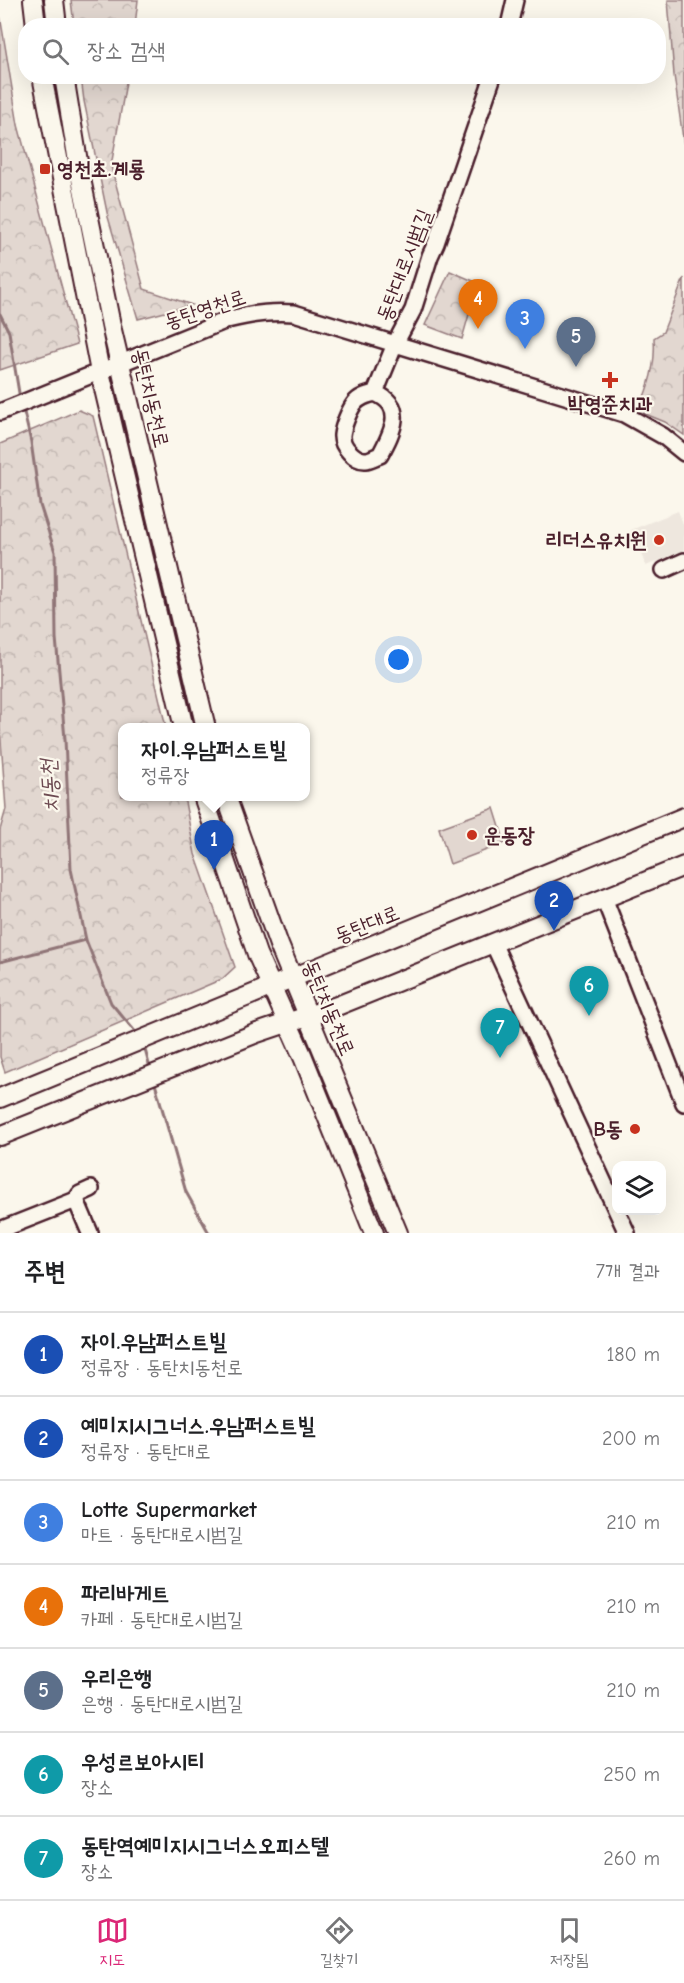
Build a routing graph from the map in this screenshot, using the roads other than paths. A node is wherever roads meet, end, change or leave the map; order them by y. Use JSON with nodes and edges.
{"nodes":[{"id":1,"x":33,"y":0,"type":"edge"},
{"id":2,"x":54,"y":0,"type":"edge"},
{"id":3,"x":515,"y":0,"type":"edge"},
{"id":4,"x":35,"y":18,"type":"edge"},
{"id":5,"x":56,"y":18,"type":"edge"},
{"id":6,"x":511,"y":18,"type":"edge"},
{"id":7,"x":44,"y":84,"type":"edge"},
{"id":8,"x":65,"y":84,"type":"edge"},
{"id":9,"x":491,"y":84,"type":"edge"},
{"id":10,"x":395,"y":344,"type":"junction"},
{"id":11,"x":120,"y":363,"type":"junction"},
{"id":12,"x":99,"y":372,"type":"junction"},
{"id":13,"x":375,"y":393,"type":"dead end"},
{"id":14,"x":0,"y":412,"type":"edge"},
{"id":15,"x":684,"y":453,"type":"edge"},
{"id":16,"x":684,"y":561,"type":"edge"},
{"id":17,"x":664,"y":570,"type":"dead end"},
{"id":18,"x":183,"y":723,"type":"edge"},
{"id":19,"x":205,"y":723,"type":"edge"},
{"id":20,"x":205,"y":801,"type":"edge"},
{"id":21,"x":228,"y":801,"type":"edge"},
{"id":22,"x":684,"y":817,"type":"edge"},
{"id":23,"x":684,"y":866,"type":"edge"},
{"id":24,"x":604,"y":898,"type":"junction"},
{"id":25,"x":493,"y":943,"type":"junction"},
{"id":26,"x":292,"y":978,"type":"junction"},
{"id":27,"x":272,"y":987,"type":"junction"},
{"id":28,"x":309,"y":1015,"type":"junction"},
{"id":29,"x":287,"y":1022,"type":"junction"},
{"id":30,"x":0,"y":1098,"type":"edge"},
{"id":31,"x":684,"y":1103,"type":"edge"},
{"id":32,"x":0,"y":1136,"type":"edge"},
{"id":33,"x":91,"y":1189,"type":"dead end"},
{"id":34,"x":76,"y":1200,"type":"junction"},
{"id":35,"x":0,"y":1230,"type":"edge"},
{"id":36,"x":90,"y":1233,"type":"edge"},
{"id":37,"x":374,"y":1233,"type":"edge"},
{"id":38,"x":398,"y":1233,"type":"edge"},
{"id":39,"x":627,"y":1233,"type":"edge"}],
"edges":[{"from":1,"to":4,"type":"main road"},
{"from":2,"to":5,"type":"main road"},
{"from":3,"to":6,"type":"street"},
{"from":7,"to":12,"type":"main road","name":"동탄치동천로"},
{"from":8,"to":11,"type":"main road","name":"동탄치동천로"},
{"from":9,"to":10,"type":"street","name":"동탄대로시범길"},
{"from":10,"to":11,"type":"street","name":"동탄영천로"},
{"from":10,"to":13,"type":"street"},
{"from":10,"to":15,"type":"street","name":"동탄대로시범길"},
{"from":11,"to":12,"type":"street","name":"동탄영천로"},
{"from":11,"to":19,"type":"main road","name":"동탄치동천로"},
{"from":12,"to":14,"type":"street","name":"동탄영천로"},
{"from":12,"to":18,"type":"main road","name":"동탄치동천로"},
{"from":16,"to":17,"type":"street"},
{"from":20,"to":27,"type":"main road","name":"동탄치동천로"},
{"from":21,"to":26,"type":"main road","name":"동탄치동천로"},
{"from":22,"to":26,"type":"main road","name":"동탄대로"},
{"from":23,"to":24,"type":"main road"},
{"from":24,"to":25,"type":"main road"},
{"from":24,"to":31,"type":"street"},
{"from":25,"to":28,"type":"main road"},
{"from":25,"to":39,"type":"street"},
{"from":26,"to":27,"type":"main road","name":"동탄대로"},
{"from":26,"to":28,"type":"main road","name":"동탄치동천로"},
{"from":27,"to":29,"type":"main road","name":"동탄치동천로"},
{"from":27,"to":30,"type":"main road","name":"동탄대로"},
{"from":28,"to":29,"type":"main road"},
{"from":28,"to":38,"type":"main road","name":"동탄치동천로"},
{"from":29,"to":32,"type":"main road"},
{"from":29,"to":37,"type":"main road","name":"동탄치동천로"},
{"from":33,"to":34,"type":"street"},
{"from":34,"to":35,"type":"street"},
{"from":34,"to":36,"type":"street"}]}
